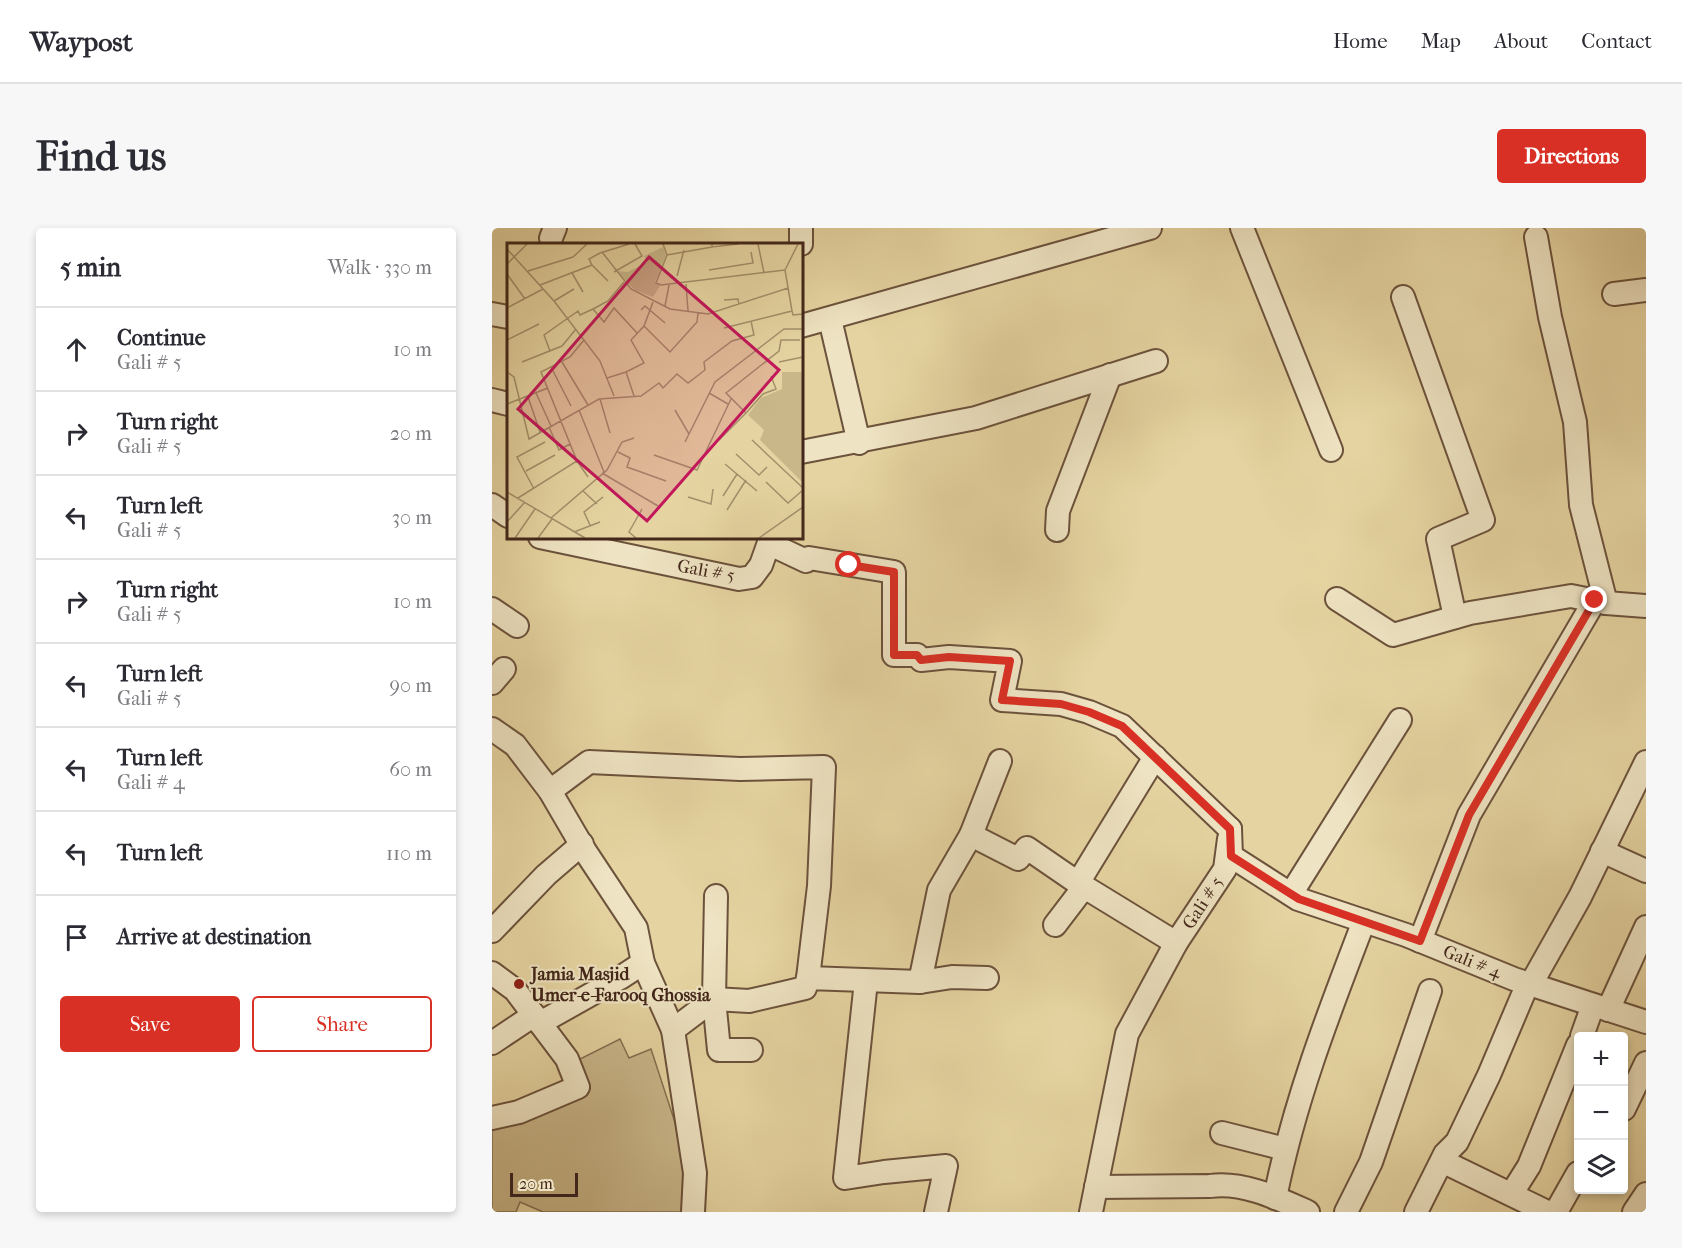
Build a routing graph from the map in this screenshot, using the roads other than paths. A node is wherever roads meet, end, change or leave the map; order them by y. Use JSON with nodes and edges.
{"nodes":[{"id":1,"x":1150,"y":228,"type":"edge"},
{"id":2,"x":1242,"y":228,"type":"edge"},
{"id":3,"x":1536,"y":237,"type":"dead end"},
{"id":4,"x":1646,"y":290,"type":"edge"},
{"id":5,"x":1614,"y":294,"type":"dead end"},
{"id":6,"x":1403,"y":297,"type":"dead end"},
{"id":7,"x":492,"y":314,"type":"edge"},
{"id":8,"x":507,"y":317,"type":"edge"},
{"id":9,"x":830,"y":319,"type":"junction"},
{"id":10,"x":802,"y":326,"type":"edge"},
{"id":11,"x":1156,"y":361,"type":"dead end"},
{"id":12,"x":1110,"y":375,"type":"junction"},
{"id":13,"x":492,"y":400,"type":"edge"},
{"id":14,"x":507,"y":404,"type":"edge"},
{"id":15,"x":859,"y":442,"type":"junction"},
{"id":16,"x":1331,"y":450,"type":"dead end"},
{"id":17,"x":802,"y":452,"type":"edge"},
{"id":18,"x":492,"y":505,"type":"edge"},
{"id":19,"x":507,"y":515,"type":"edge"},
{"id":20,"x":1057,"y":530,"type":"dead end"},
{"id":21,"x":545,"y":538,"type":"edge"},
{"id":22,"x":771,"y":541,"type":"edge"},
{"id":23,"x":1337,"y":599,"type":"dead end"},
{"id":24,"x":1600,"y":601,"type":"junction"},
{"id":25,"x":1646,"y":606,"type":"edge"},
{"id":26,"x":492,"y":609,"type":"edge"},
{"id":27,"x":1455,"y":617,"type":"junction"},
{"id":28,"x":517,"y":626,"type":"dead end"},
{"id":29,"x":1400,"y":720,"type":"dead end"},
{"id":30,"x":492,"y":729,"type":"edge"},
{"id":31,"x":1155,"y":758,"type":"junction"},
{"id":32,"x":1000,"y":761,"type":"dead end"},
{"id":33,"x":1646,"y":762,"type":"edge"},
{"id":34,"x":550,"y":791,"type":"junction"},
{"id":35,"x":1230,"y":829,"type":"junction"},
{"id":36,"x":971,"y":836,"type":"junction"},
{"id":37,"x":582,"y":844,"type":"junction"},
{"id":38,"x":1602,"y":851,"type":"junction"},
{"id":39,"x":1646,"y":871,"type":"edge"},
{"id":40,"x":1081,"y":885,"type":"junction"},
{"id":41,"x":1291,"y":894,"type":"junction"},
{"id":42,"x":716,"y":896,"type":"dead end"},
{"id":43,"x":1364,"y":921,"type":"junction"},
{"id":44,"x":1054,"y":925,"type":"dead end"},
{"id":45,"x":1646,"y":927,"type":"edge"},
{"id":46,"x":492,"y":931,"type":"edge"},
{"id":47,"x":1420,"y":941,"type":"junction"},
{"id":48,"x":1176,"y":944,"type":"junction"},
{"id":49,"x":643,"y":963,"type":"junction"},
{"id":50,"x":492,"y":973,"type":"edge"},
{"id":51,"x":808,"y":978,"type":"junction"},
{"id":52,"x":987,"y":978,"type":"dead end"},
{"id":53,"x":866,"y":981,"type":"junction"},
{"id":54,"x":920,"y":982,"type":"junction"},
{"id":55,"x":1531,"y":984,"type":"junction"},
{"id":56,"x":1430,"y":991,"type":"dead end"},
{"id":57,"x":714,"y":999,"type":"junction"},
{"id":58,"x":1600,"y":1007,"type":"junction"},
{"id":59,"x":537,"y":1019,"type":"junction"},
{"id":60,"x":1646,"y":1022,"type":"edge"},
{"id":61,"x":673,"y":1030,"type":"junction"},
{"id":62,"x":1584,"y":1032,"type":"edge"},
{"id":63,"x":492,"y":1043,"type":"edge"},
{"id":64,"x":751,"y":1050,"type":"dead end"},
{"id":65,"x":1574,"y":1055,"type":"edge"},
{"id":66,"x":1646,"y":1063,"type":"edge"},
{"id":67,"x":1628,"y":1099,"type":"edge"},
{"id":68,"x":492,"y":1118,"type":"edge"},
{"id":69,"x":1222,"y":1133,"type":"dead end"},
{"id":70,"x":1285,"y":1149,"type":"junction"},
{"id":71,"x":1442,"y":1161,"type":"junction"},
{"id":72,"x":1574,"y":1180,"type":"edge"},
{"id":73,"x":1096,"y":1188,"type":"junction"},
{"id":74,"x":1512,"y":1193,"type":"junction"},
{"id":75,"x":1646,"y":1194,"type":"edge"},
{"id":76,"x":1275,"y":1198,"type":"junction"},
{"id":77,"x":693,"y":1212,"type":"edge"},
{"id":78,"x":936,"y":1212,"type":"edge"},
{"id":79,"x":1091,"y":1212,"type":"edge"},
{"id":80,"x":1308,"y":1212,"type":"edge"},
{"id":81,"x":1346,"y":1212,"type":"edge"},
{"id":82,"x":1416,"y":1212,"type":"edge"},
{"id":83,"x":1547,"y":1212,"type":"edge"},
{"id":84,"x":1556,"y":1212,"type":"edge"},
{"id":85,"x":1634,"y":1212,"type":"edge"}],
"edges":[{"from":1,"to":9,"type":"street"},
{"from":2,"to":16,"type":"street"},
{"from":3,"to":24,"type":"street"},
{"from":4,"to":5,"type":"street"},
{"from":6,"to":27,"type":"street"},
{"from":7,"to":8,"type":"street"},
{"from":9,"to":10,"type":"street"},
{"from":9,"to":15,"type":"street"},
{"from":11,"to":12,"type":"street"},
{"from":12,"to":15,"type":"street"},
{"from":12,"to":20,"type":"street"},
{"from":13,"to":14,"type":"street"},
{"from":15,"to":17,"type":"street"},
{"from":18,"to":19,"type":"street"},
{"from":21,"to":22,"type":"street","name":"Gali # 5"},
{"from":22,"to":31,"type":"street","name":"Gali # 5"},
{"from":23,"to":27,"type":"street"},
{"from":24,"to":25,"type":"street"},
{"from":24,"to":27,"type":"street"},
{"from":24,"to":47,"type":"street"},
{"from":26,"to":28,"type":"street"},
{"from":29,"to":41,"type":"street"},
{"from":30,"to":34,"type":"street"},
{"from":31,"to":35,"type":"street","name":"Gali # 5"},
{"from":31,"to":40,"type":"street"},
{"from":32,"to":36,"type":"street"},
{"from":33,"to":38,"type":"street"},
{"from":34,"to":37,"type":"street"},
{"from":34,"to":51,"type":"street"},
{"from":35,"to":41,"type":"street","name":"Gali # 4"},
{"from":35,"to":48,"type":"street","name":"Gali # 5"},
{"from":36,"to":40,"type":"street"},
{"from":36,"to":54,"type":"street"},
{"from":37,"to":46,"type":"street"},
{"from":37,"to":49,"type":"street"},
{"from":38,"to":39,"type":"street"},
{"from":38,"to":55,"type":"street"},
{"from":40,"to":44,"type":"street"},
{"from":40,"to":48,"type":"street"},
{"from":41,"to":43,"type":"street","name":"Gali # 4"},
{"from":42,"to":57,"type":"street"},
{"from":43,"to":47,"type":"street","name":"Gali # 4"},
{"from":43,"to":70,"type":"street"},
{"from":45,"to":58,"type":"street"},
{"from":47,"to":55,"type":"street","name":"Gali # 4"},
{"from":48,"to":73,"type":"street","name":"Gali # 5"},
{"from":49,"to":59,"type":"street"},
{"from":49,"to":61,"type":"street"},
{"from":50,"to":59,"type":"street"},
{"from":51,"to":53,"type":"street"},
{"from":51,"to":57,"type":"street"},
{"from":52,"to":54,"type":"street"},
{"from":53,"to":54,"type":"street"},
{"from":53,"to":78,"type":"street"},
{"from":55,"to":58,"type":"street","name":"Gali # 4"},
{"from":55,"to":71,"type":"street"},
{"from":56,"to":81,"type":"street"},
{"from":57,"to":61,"type":"street"},
{"from":57,"to":64,"type":"street"},
{"from":58,"to":60,"type":"street","name":"Gali # 4"},
{"from":58,"to":62,"type":"street"},
{"from":59,"to":63,"type":"street"},
{"from":59,"to":68,"type":"street"},
{"from":61,"to":77,"type":"street"},
{"from":65,"to":74,"type":"street"},
{"from":66,"to":67,"type":"street"},
{"from":69,"to":70,"type":"street"},
{"from":70,"to":76,"type":"street"},
{"from":71,"to":74,"type":"street"},
{"from":71,"to":82,"type":"street"},
{"from":72,"to":84,"type":"street"},
{"from":73,"to":76,"type":"street"},
{"from":73,"to":79,"type":"street","name":"Gali # 5"},
{"from":74,"to":83,"type":"street"},
{"from":75,"to":85,"type":"street"},
{"from":76,"to":80,"type":"street"}]}
